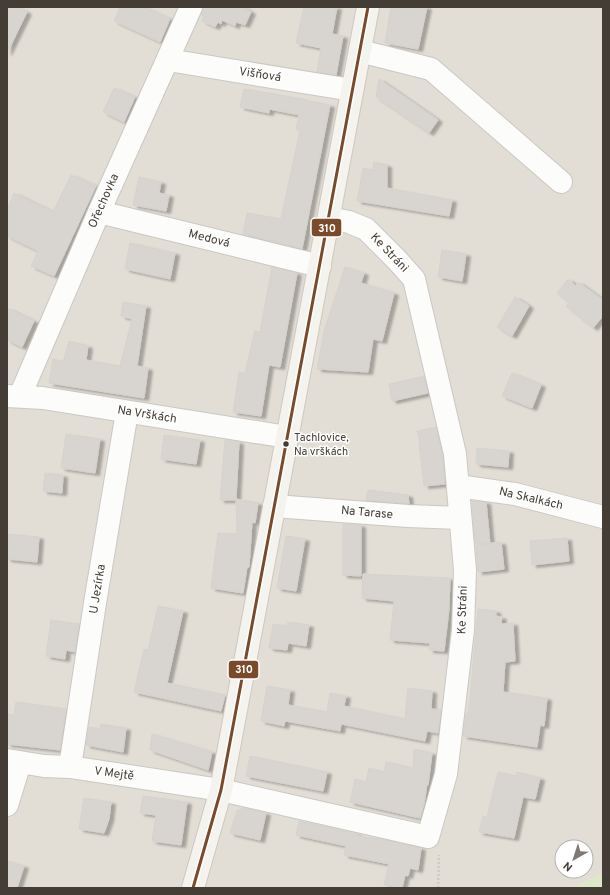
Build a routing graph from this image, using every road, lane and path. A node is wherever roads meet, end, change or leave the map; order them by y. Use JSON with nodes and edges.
{"nodes":[{"id":1,"x":191,"y":7,"type":"edge"},
{"id":2,"x":368,"y":7,"type":"edge"},
{"id":3,"x":360,"y":50,"type":"junction"},
{"id":4,"x":168,"y":60,"type":"junction"},
{"id":5,"x":352,"y":90,"type":"junction"},
{"id":6,"x":561,"y":182,"type":"dead end"},
{"id":7,"x":99,"y":212,"type":"junction"},
{"id":8,"x":329,"y":218,"type":"junction"},
{"id":9,"x":320,"y":266,"type":"junction"},
{"id":10,"x":14,"y":396,"type":"edge"},
{"id":11,"x":127,"y":412,"type":"junction"},
{"id":12,"x":287,"y":437,"type":"junction"},
{"id":13,"x":458,"y":486,"type":"junction"},
{"id":14,"x":274,"y":506,"type":"junction"},
{"id":15,"x":603,"y":517,"type":"edge"},
{"id":16,"x":460,"y":518,"type":"junction"},
{"id":17,"x":14,"y":762,"type":"edge"},
{"id":18,"x":70,"y":767,"type":"junction"},
{"id":19,"x":221,"y":790,"type":"junction"},
{"id":20,"x":7,"y":805,"type":"edge"},
{"id":21,"x":428,"y":837,"type":"junction"},
{"id":22,"x":193,"y":888,"type":"edge"},
{"id":23,"x":438,"y":888,"type":"edge"}],
"edges":[{"from":1,"to":4,"type":"street","name":"Ořechovka"},
{"from":2,"to":3,"type":"main road"},
{"from":3,"to":5,"type":"main road"},
{"from":3,"to":6,"type":"street"},
{"from":4,"to":5,"type":"street","name":"Višňová"},
{"from":4,"to":7,"type":"street","name":"Ořechovka"},
{"from":5,"to":8,"type":"main road"},
{"from":7,"to":9,"type":"street","name":"Medová"},
{"from":7,"to":10,"type":"street","name":"Ořechovka"},
{"from":8,"to":9,"type":"main road"},
{"from":8,"to":13,"type":"street","name":"Ke Stráni"},
{"from":9,"to":12,"type":"main road"},
{"from":10,"to":11,"type":"street","name":"Na Vrškách"},
{"from":11,"to":12,"type":"street","name":"Na Vrškách"},
{"from":11,"to":18,"type":"street","name":"U Jezírka"},
{"from":12,"to":14,"type":"main road"},
{"from":13,"to":15,"type":"street","name":"Na Skalkách"},
{"from":13,"to":16,"type":"street","name":"Ke Stráni"},
{"from":14,"to":16,"type":"street","name":"Na Tarase"},
{"from":14,"to":19,"type":"main road"},
{"from":16,"to":21,"type":"street","name":"Ke Stráni"},
{"from":17,"to":18,"type":"street","name":"V Mejtě"},
{"from":17,"to":20,"type":"street"},
{"from":18,"to":19,"type":"street","name":"V Mejtě"},
{"from":19,"to":21,"type":"street"},
{"from":19,"to":22,"type":"main road"},
{"from":21,"to":23,"type":"path"}]}
